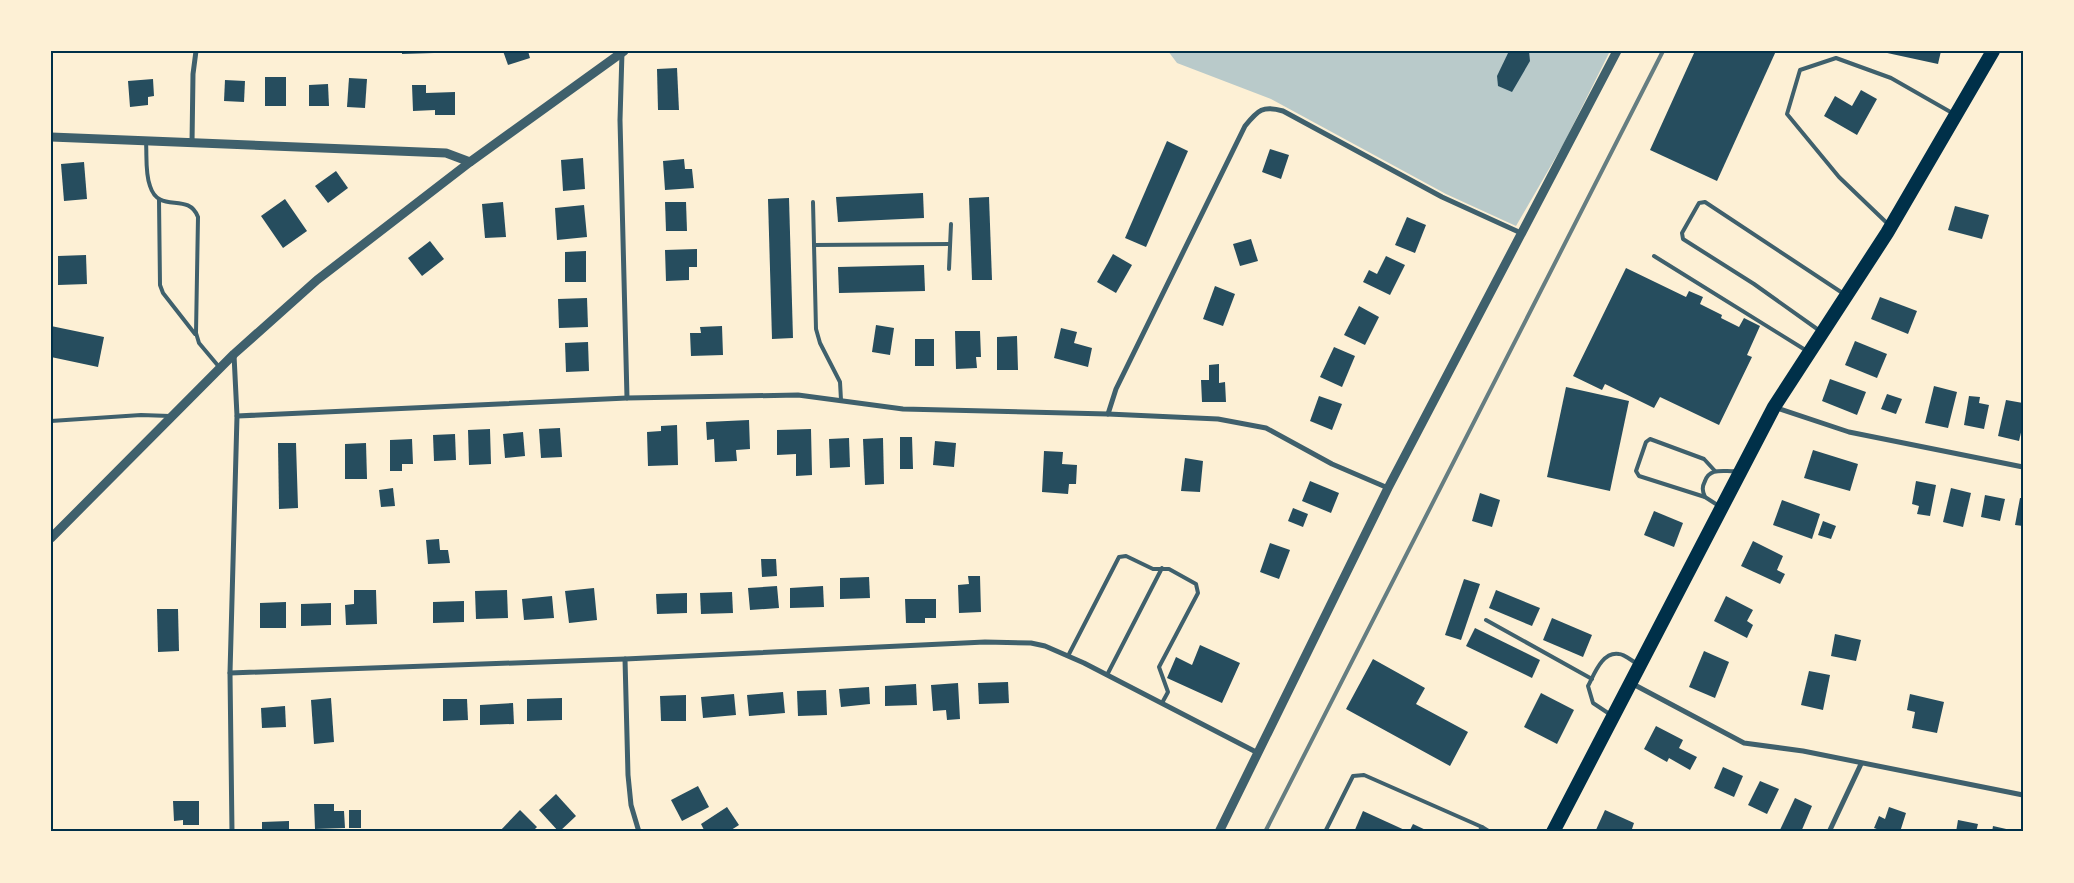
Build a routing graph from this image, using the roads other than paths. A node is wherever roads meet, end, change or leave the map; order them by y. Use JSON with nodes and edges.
{"nodes":[{"id":1,"x":196,"y":51,"type":"edge"},
{"id":2,"x":1617,"y":51,"type":"edge"},
{"id":3,"x":1993,"y":51,"type":"edge"},
{"id":4,"x":622,"y":52,"type":"edge"},
{"id":5,"x":1955,"y":114,"type":"junction"},
{"id":6,"x":51,"y":137,"type":"edge"},
{"id":7,"x":146,"y":142,"type":"junction"},
{"id":8,"x":192,"y":144,"type":"junction"},
{"id":9,"x":470,"y":162,"type":"junction"},
{"id":10,"x":159,"y":200,"type":"junction"},
{"id":11,"x":812,"y":202,"type":"dead end"},
{"id":12,"x":951,"y":224,"type":"dead end"},
{"id":13,"x":1890,"y":226,"type":"junction"},
{"id":14,"x":1521,"y":233,"type":"junction"},
{"id":15,"x":950,"y":244,"type":"junction"},
{"id":16,"x":814,"y":245,"type":"junction"},
{"id":17,"x":1654,"y":256,"type":"dead end"},
{"id":18,"x":949,"y":269,"type":"dead end"},
{"id":19,"x":1846,"y":296,"type":"junction"},
{"id":20,"x":1822,"y":332,"type":"junction"},
{"id":21,"x":196,"y":336,"type":"junction"},
{"id":22,"x":1809,"y":352,"type":"junction"},
{"id":23,"x":234,"y":354,"type":"junction"},
{"id":24,"x":220,"y":368,"type":"junction"},
{"id":25,"x":627,"y":398,"type":"junction"},
{"id":26,"x":841,"y":400,"type":"junction"},
{"id":27,"x":1774,"y":407,"type":"junction"},
{"id":28,"x":1108,"y":414,"type":"junction"},
{"id":29,"x":172,"y":416,"type":"junction"},
{"id":30,"x":237,"y":416,"type":"junction"},
{"id":31,"x":51,"y":422,"type":"edge"},
{"id":32,"x":2023,"y":467,"type":"edge"},
{"id":33,"x":1741,"y":470,"type":"junction"},
{"id":34,"x":1714,"y":471,"type":"junction"},
{"id":35,"x":1388,"y":488,"type":"junction"},
{"id":36,"x":1705,"y":497,"type":"junction"},
{"id":37,"x":1722,"y":508,"type":"junction"},
{"id":38,"x":51,"y":538,"type":"edge"},
{"id":39,"x":1162,"y":568,"type":"junction"},
{"id":40,"x":1486,"y":620,"type":"dead end"},
{"id":41,"x":1068,"y":656,"type":"junction"},
{"id":42,"x":626,"y":659,"type":"junction"},
{"id":43,"x":1640,"y":665,"type":"junction"},
{"id":44,"x":230,"y":673,"type":"junction"},
{"id":45,"x":1107,"y":675,"type":"junction"},
{"id":46,"x":1592,"y":679,"type":"junction"},
{"id":47,"x":1630,"y":683,"type":"junction"},
{"id":48,"x":1162,"y":703,"type":"junction"},
{"id":49,"x":1613,"y":716,"type":"junction"},
{"id":50,"x":1258,"y":753,"type":"junction"},
{"id":51,"x":1861,"y":764,"type":"junction"},
{"id":52,"x":2023,"y":795,"type":"edge"},
{"id":53,"x":1480,"y":829,"type":"edge"},
{"id":54,"x":637,"y":831,"type":"edge"},
{"id":55,"x":232,"y":832,"type":"edge"},
{"id":56,"x":1219,"y":832,"type":"edge"},
{"id":57,"x":1324,"y":832,"type":"edge"},
{"id":58,"x":1490,"y":832,"type":"edge"},
{"id":59,"x":1553,"y":832,"type":"edge"},
{"id":60,"x":1829,"y":832,"type":"edge"}],
"edges":[{"from":1,"to":8,"type":"street"},
{"from":2,"to":14,"type":"street"},
{"from":3,"to":5,"type":"highway"},
{"from":4,"to":9,"type":"street"},
{"from":4,"to":25,"type":"street"},
{"from":5,"to":13,"type":"highway"},
{"from":5,"to":13,"type":"lane"},
{"from":6,"to":7,"type":"street"},
{"from":7,"to":8,"type":"street"},
{"from":7,"to":10,"type":"lane"},
{"from":8,"to":9,"type":"street"},
{"from":9,"to":23,"type":"street"},
{"from":10,"to":21,"type":"lane"},
{"from":10,"to":21,"type":"lane"},
{"from":11,"to":16,"type":"lane"},
{"from":12,"to":15,"type":"lane"},
{"from":13,"to":19,"type":"highway"},
{"from":14,"to":28,"type":"street"},
{"from":14,"to":35,"type":"street"},
{"from":15,"to":16,"type":"lane"},
{"from":15,"to":18,"type":"lane"},
{"from":16,"to":26,"type":"lane"},
{"from":17,"to":22,"type":"lane"},
{"from":19,"to":20,"type":"highway"},
{"from":19,"to":20,"type":"lane"},
{"from":20,"to":22,"type":"highway"},
{"from":21,"to":24,"type":"lane"},
{"from":22,"to":27,"type":"highway"},
{"from":23,"to":24,"type":"street"},
{"from":23,"to":30,"type":"street"},
{"from":24,"to":29,"type":"street"},
{"from":25,"to":26,"type":"street"},
{"from":25,"to":30,"type":"street"},
{"from":26,"to":28,"type":"street"},
{"from":27,"to":32,"type":"street"},
{"from":27,"to":33,"type":"highway"},
{"from":28,"to":35,"type":"street"},
{"from":29,"to":31,"type":"lane"},
{"from":29,"to":38,"type":"street"},
{"from":30,"to":44,"type":"street"},
{"from":33,"to":34,"type":"lane"},
{"from":33,"to":37,"type":"highway"},
{"from":34,"to":36,"type":"lane"},
{"from":34,"to":36,"type":"lane"},
{"from":35,"to":50,"type":"street"},
{"from":36,"to":37,"type":"lane"},
{"from":37,"to":43,"type":"highway"},
{"from":39,"to":41,"type":"lane"},
{"from":39,"to":45,"type":"lane"},
{"from":39,"to":48,"type":"lane"},
{"from":40,"to":46,"type":"lane"},
{"from":41,"to":42,"type":"street"},
{"from":41,"to":45,"type":"street"},
{"from":42,"to":44,"type":"street"},
{"from":42,"to":54,"type":"street"},
{"from":43,"to":46,"type":"lane"},
{"from":43,"to":47,"type":"highway"},
{"from":44,"to":55,"type":"street"},
{"from":45,"to":48,"type":"street"},
{"from":46,"to":49,"type":"lane"},
{"from":47,"to":49,"type":"highway"},
{"from":47,"to":51,"type":"street"},
{"from":48,"to":50,"type":"street"},
{"from":49,"to":59,"type":"highway"},
{"from":50,"to":56,"type":"street"},
{"from":51,"to":52,"type":"street"},
{"from":51,"to":60,"type":"street"},
{"from":53,"to":57,"type":"lane"},
{"from":53,"to":58,"type":"lane"}]}
